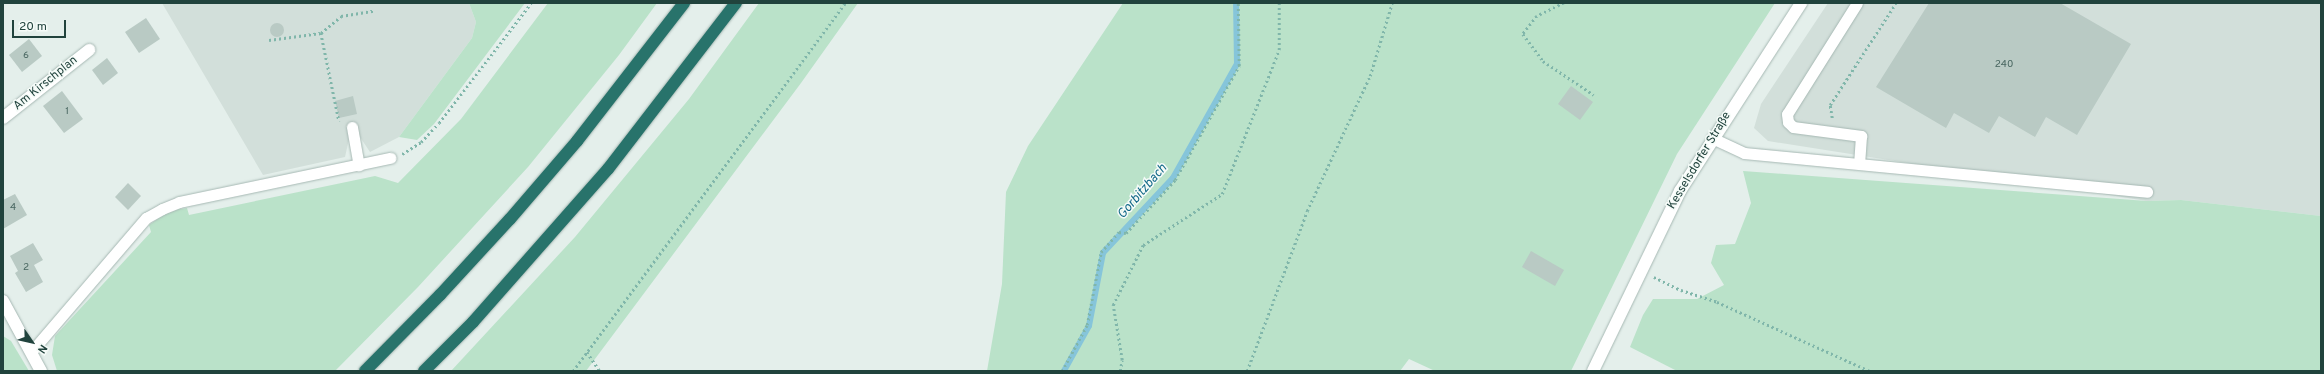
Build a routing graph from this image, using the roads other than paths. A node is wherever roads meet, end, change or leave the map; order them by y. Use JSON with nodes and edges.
{"nodes":[{"id":1,"x":684,"y":3,"type":"edge"},
{"id":2,"x":736,"y":3,"type":"edge"},
{"id":3,"x":1801,"y":3,"type":"edge"},
{"id":4,"x":1857,"y":3,"type":"edge"},
{"id":5,"x":89,"y":50,"type":"dead end"},
{"id":6,"x":3,"y":118,"type":"edge"},
{"id":7,"x":352,"y":127,"type":"road end"},
{"id":8,"x":1712,"y":138,"type":"junction"},
{"id":9,"x":390,"y":158,"type":"road end"},
{"id":10,"x":1859,"y":162,"type":"junction"},
{"id":11,"x":359,"y":165,"type":"junction"},
{"id":12,"x":2147,"y":192,"type":"dead end"},
{"id":13,"x":5,"y":309,"type":"edge"},
{"id":14,"x":31,"y":352,"type":"junction"},
{"id":15,"x":41,"y":371,"type":"edge"},
{"id":16,"x":365,"y":371,"type":"edge"},
{"id":17,"x":424,"y":371,"type":"edge"},
{"id":18,"x":1593,"y":371,"type":"edge"}],
"edges":[{"from":1,"to":16,"type":"highway"},
{"from":2,"to":17,"type":"highway"},
{"from":3,"to":8,"type":"main road","name":"Kesselsdorfer Straße"},
{"from":4,"to":10,"type":"lane"},
{"from":5,"to":6,"type":"main road","name":"Am Kirschplan"},
{"from":7,"to":11,"type":"lane"},
{"from":8,"to":10,"type":"lane"},
{"from":8,"to":18,"type":"main road","name":"Kesselsdorfer Straße"},
{"from":9,"to":11,"type":"lane"},
{"from":10,"to":12,"type":"lane"},
{"from":11,"to":14,"type":"lane"},
{"from":13,"to":14,"type":"main road"},
{"from":14,"to":15,"type":"main road"}]}
